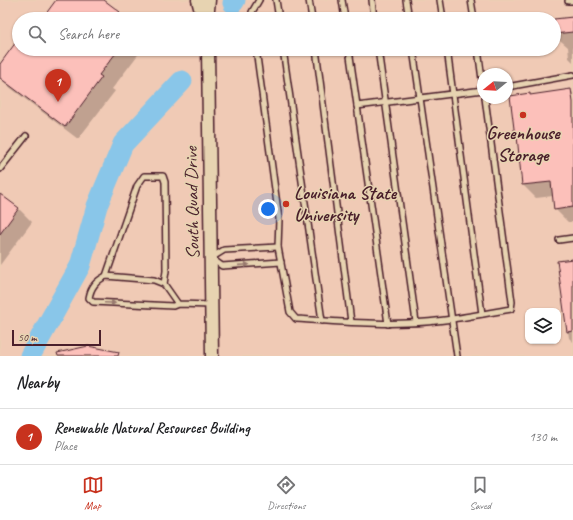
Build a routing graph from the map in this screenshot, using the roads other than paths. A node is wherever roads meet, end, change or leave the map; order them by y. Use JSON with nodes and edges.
{"nodes":[{"id":1,"x":198,"y":0,"type":"edge"},
{"id":2,"x":209,"y":0,"type":"edge"},
{"id":3,"x":259,"y":0,"type":"edge"},
{"id":4,"x":276,"y":0,"type":"edge"},
{"id":5,"x":309,"y":0,"type":"edge"},
{"id":6,"x":342,"y":0,"type":"edge"},
{"id":7,"x":372,"y":0,"type":"edge"},
{"id":8,"x":406,"y":0,"type":"edge"},
{"id":9,"x":440,"y":0,"type":"edge"},
{"id":10,"x":472,"y":0,"type":"edge"},
{"id":11,"x":201,"y":12,"type":"edge"},
{"id":12,"x":208,"y":12,"type":"edge"},
{"id":13,"x":252,"y":12,"type":"edge"},
{"id":14,"x":278,"y":12,"type":"edge"},
{"id":15,"x":311,"y":12,"type":"edge"},
{"id":16,"x":344,"y":12,"type":"edge"},
{"id":17,"x":373,"y":12,"type":"edge"},
{"id":18,"x":408,"y":12,"type":"edge"},
{"id":19,"x":442,"y":12,"type":"edge"},
{"id":20,"x":473,"y":12,"type":"edge"},
{"id":21,"x":208,"y":56,"type":"edge"},
{"id":22,"x":257,"y":56,"type":"edge"},
{"id":23,"x":284,"y":56,"type":"edge"},
{"id":24,"x":317,"y":56,"type":"edge"},
{"id":25,"x":350,"y":56,"type":"edge"},
{"id":26,"x":379,"y":56,"type":"edge"},
{"id":27,"x":414,"y":56,"type":"edge"},
{"id":28,"x":448,"y":56,"type":"edge"},
{"id":29,"x":479,"y":56,"type":"edge"},
{"id":30,"x":481,"y":68,"type":"edge"},
{"id":31,"x":573,"y":75,"type":"edge"},
{"id":32,"x":513,"y":86,"type":"edge"},
{"id":33,"x":477,"y":91,"type":"edge"},
{"id":34,"x":453,"y":94,"type":"junction"},
{"id":35,"x":420,"y":98,"type":"junction"},
{"id":36,"x":385,"y":102,"type":"junction"},
{"id":37,"x":485,"y":104,"type":"edge"},
{"id":38,"x":357,"y":106,"type":"junction"},
{"id":39,"x":26,"y":136,"type":"dead end"},
{"id":40,"x":0,"y":169,"type":"edge"},
{"id":41,"x":573,"y":238,"type":"edge"},
{"id":42,"x":559,"y":240,"type":"dead end"},
{"id":43,"x":278,"y":247,"type":"junction"},
{"id":44,"x":211,"y":258,"type":"junction"},
{"id":45,"x":281,"y":262,"type":"junction"},
{"id":46,"x":106,"y":276,"type":"junction"},
{"id":47,"x":164,"y":284,"type":"junction"},
{"id":48,"x":178,"y":304,"type":"junction"},
{"id":49,"x":212,"y":305,"type":"junction"},
{"id":50,"x":482,"y":314,"type":"junction"},
{"id":51,"x":452,"y":318,"type":"junction"},
{"id":52,"x":322,"y":320,"type":"junction"},
{"id":53,"x":351,"y":322,"type":"junction"},
{"id":54,"x":416,"y":322,"type":"junction"},
{"id":55,"x":388,"y":324,"type":"junction"},
{"id":56,"x":212,"y":356,"type":"edge"},
{"id":57,"x":457,"y":356,"type":"edge"}],
"edges":[{"from":1,"to":11,"type":"street"},
{"from":2,"to":12,"type":"street"},
{"from":3,"to":13,"type":"lane"},
{"from":4,"to":14,"type":"lane"},
{"from":5,"to":15,"type":"lane"},
{"from":6,"to":16,"type":"lane"},
{"from":7,"to":17,"type":"lane"},
{"from":8,"to":18,"type":"lane"},
{"from":9,"to":19,"type":"lane"},
{"from":10,"to":20,"type":"lane"},
{"from":21,"to":44,"type":"street","name":"South Quad Drive"},
{"from":22,"to":43,"type":"lane"},
{"from":23,"to":52,"type":"lane"},
{"from":24,"to":53,"type":"lane"},
{"from":25,"to":38,"type":"lane"},
{"from":26,"to":36,"type":"lane"},
{"from":27,"to":35,"type":"lane"},
{"from":28,"to":34,"type":"lane"},
{"from":29,"to":30,"type":"lane"},
{"from":31,"to":32,"type":"lane"},
{"from":33,"to":34,"type":"lane"},
{"from":34,"to":35,"type":"lane"},
{"from":34,"to":50,"type":"lane"},
{"from":35,"to":36,"type":"lane"},
{"from":35,"to":51,"type":"lane"},
{"from":36,"to":38,"type":"lane"},
{"from":36,"to":54,"type":"lane"},
{"from":37,"to":50,"type":"lane"},
{"from":38,"to":55,"type":"lane"},
{"from":39,"to":40,"type":"lane"},
{"from":41,"to":42,"type":"lane"},
{"from":43,"to":44,"type":"lane"},
{"from":43,"to":45,"type":"lane"},
{"from":44,"to":45,"type":"lane","one_way":true},
{"from":44,"to":49,"type":"street","name":"South Quad Drive"},
{"from":45,"to":52,"type":"lane"},
{"from":46,"to":47,"type":"lane"},
{"from":46,"to":47,"type":"lane"},
{"from":46,"to":48,"type":"lane","one_way":true},
{"from":47,"to":48,"type":"lane"},
{"from":48,"to":49,"type":"lane"},
{"from":49,"to":56,"type":"street","name":"South Quad Drive"},
{"from":50,"to":51,"type":"lane"},
{"from":51,"to":54,"type":"lane"},
{"from":51,"to":57,"type":"lane"},
{"from":52,"to":53,"type":"lane"},
{"from":53,"to":55,"type":"lane"},
{"from":54,"to":55,"type":"lane"}]}
